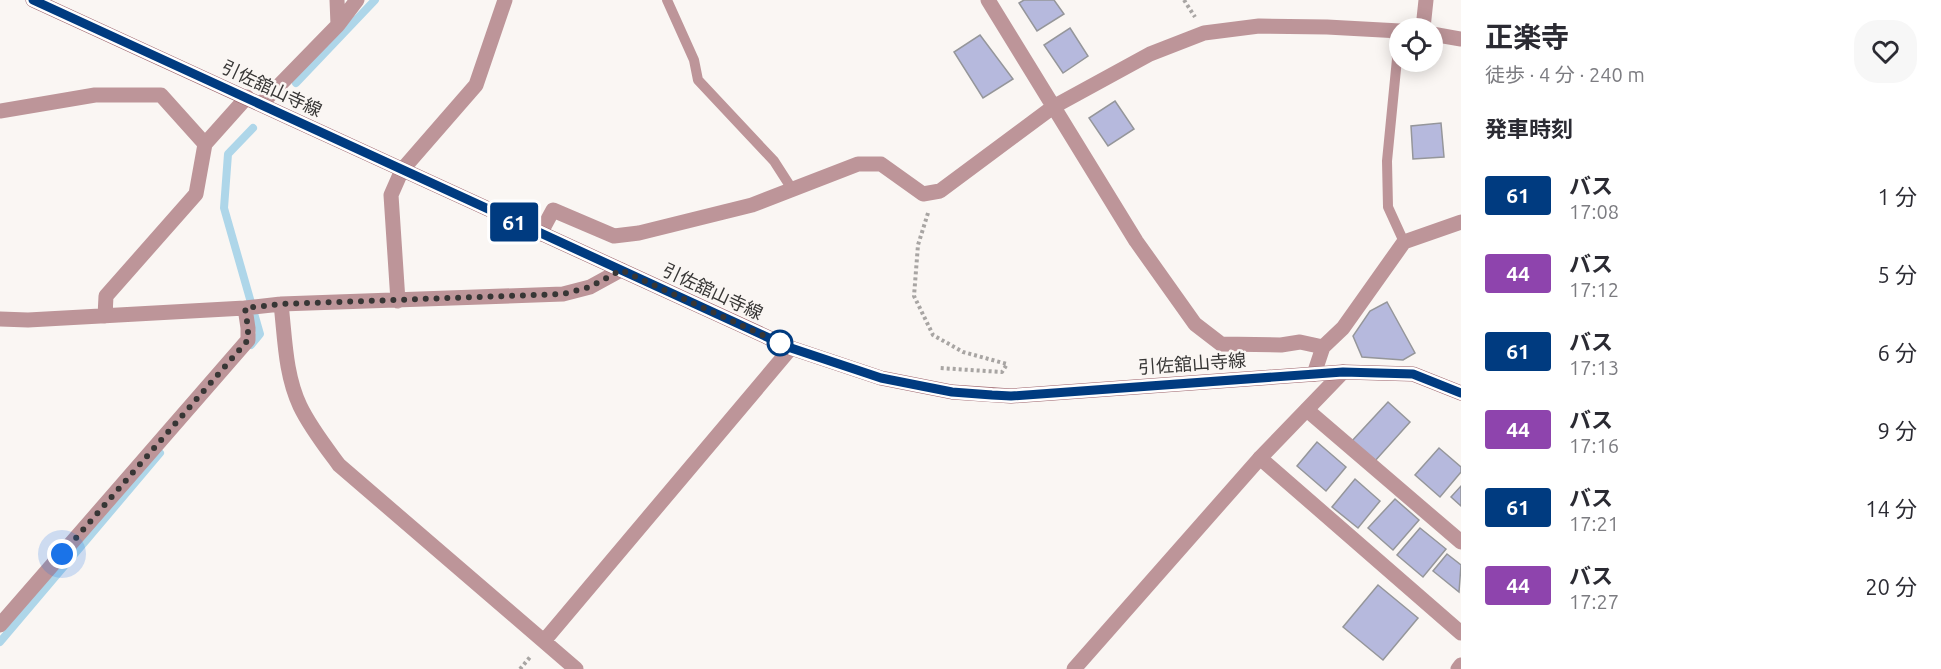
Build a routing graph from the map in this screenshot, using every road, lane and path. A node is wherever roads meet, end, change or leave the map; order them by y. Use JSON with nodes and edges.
{"nodes":[{"id":1,"x":33,"y":0,"type":"edge"},
{"id":2,"x":337,"y":0,"type":"edge"},
{"id":3,"x":357,"y":0,"type":"edge"},
{"id":4,"x":505,"y":0,"type":"edge"},
{"id":5,"x":667,"y":0,"type":"edge"},
{"id":6,"x":988,"y":0,"type":"edge"},
{"id":7,"x":1426,"y":0,"type":"edge"},
{"id":8,"x":1424,"y":18,"type":"edge"},
{"id":9,"x":338,"y":26,"type":"junction"},
{"id":10,"x":1389,"y":30,"type":"edge"},
{"id":11,"x":1443,"y":36,"type":"edge"},
{"id":12,"x":1461,"y":39,"type":"edge"},
{"id":13,"x":1396,"y":72,"type":"edge"},
{"id":14,"x":246,"y":97,"type":"junction"},
{"id":15,"x":261,"y":104,"type":"junction"},
{"id":16,"x":1053,"y":107,"type":"junction"},
{"id":17,"x":0,"y":111,"type":"edge"},
{"id":18,"x":205,"y":144,"type":"junction"},
{"id":19,"x":402,"y":170,"type":"junction"},
{"id":20,"x":792,"y":189,"type":"junction"},
{"id":21,"x":935,"y":192,"type":"junction"},
{"id":22,"x":1461,"y":222,"type":"edge"},
{"id":23,"x":540,"y":234,"type":"junction"},
{"id":24,"x":1404,"y":242,"type":"junction"},
{"id":25,"x":621,"y":270,"type":"junction"},
{"id":26,"x":398,"y":301,"type":"junction"},
{"id":27,"x":281,"y":304,"type":"junction"},
{"id":28,"x":245,"y":308,"type":"junction"},
{"id":29,"x":105,"y":316,"type":"junction"},
{"id":30,"x":0,"y":319,"type":"edge"},
{"id":31,"x":1323,"y":347,"type":"junction"},
{"id":32,"x":791,"y":348,"type":"junction"},
{"id":33,"x":1343,"y":372,"type":"junction"},
{"id":34,"x":1314,"y":374,"type":"junction"},
{"id":35,"x":910,"y":384,"type":"junction"},
{"id":36,"x":1461,"y":393,"type":"edge"},
{"id":37,"x":1307,"y":410,"type":"junction"},
{"id":38,"x":1260,"y":458,"type":"junction"},
{"id":39,"x":1461,"y":542,"type":"edge"},
{"id":40,"x":0,"y":625,"type":"edge"},
{"id":41,"x":1461,"y":633,"type":"edge"},
{"id":42,"x":544,"y":641,"type":"junction"},
{"id":43,"x":1461,"y":665,"type":"edge"},
{"id":44,"x":576,"y":669,"type":"edge"},
{"id":45,"x":1074,"y":669,"type":"edge"},
{"id":46,"x":1458,"y":669,"type":"edge"}],
"edges":[{"from":1,"to":14,"type":"main road","name":"引佐舘山寺線"},
{"from":2,"to":9,"type":"street"},
{"from":3,"to":9,"type":"street"},
{"from":4,"to":19,"type":"street"},
{"from":5,"to":20,"type":"lane"},
{"from":6,"to":16,"type":"street"},
{"from":7,"to":8,"type":"street"},
{"from":9,"to":15,"type":"street"},
{"from":10,"to":16,"type":"street"},
{"from":11,"to":12,"type":"street"},
{"from":13,"to":24,"type":"lane"},
{"from":14,"to":15,"type":"main road","name":"引佐舘山寺線"},
{"from":14,"to":18,"type":"street"},
{"from":15,"to":19,"type":"main road","name":"引佐舘山寺線"},
{"from":16,"to":21,"type":"street"},
{"from":16,"to":31,"type":"street"},
{"from":17,"to":18,"type":"street"},
{"from":18,"to":29,"type":"street"},
{"from":19,"to":23,"type":"main road","name":"引佐舘山寺線"},
{"from":19,"to":26,"type":"street"},
{"from":20,"to":21,"type":"street"},
{"from":20,"to":23,"type":"street"},
{"from":21,"to":35,"type":"path"},
{"from":22,"to":24,"type":"street"},
{"from":23,"to":25,"type":"main road","name":"引佐舘山寺線"},
{"from":24,"to":31,"type":"street"},
{"from":25,"to":26,"type":"street"},
{"from":25,"to":32,"type":"main road","name":"引佐舘山寺線"},
{"from":26,"to":27,"type":"street"},
{"from":27,"to":28,"type":"street"},
{"from":27,"to":42,"type":"street"},
{"from":28,"to":29,"type":"street"},
{"from":28,"to":40,"type":"street"},
{"from":29,"to":30,"type":"street"},
{"from":31,"to":34,"type":"street"},
{"from":32,"to":35,"type":"main road","name":"引佐舘山寺線"},
{"from":32,"to":42,"type":"street"},
{"from":33,"to":34,"type":"main road","name":"引佐舘山寺線"},
{"from":33,"to":36,"type":"main road","name":"引佐舘山寺線"},
{"from":33,"to":37,"type":"street"},
{"from":34,"to":35,"type":"main road","name":"引佐舘山寺線"},
{"from":37,"to":38,"type":"street"},
{"from":37,"to":39,"type":"street"},
{"from":38,"to":41,"type":"street"},
{"from":38,"to":45,"type":"street"},
{"from":42,"to":44,"type":"street"},
{"from":43,"to":46,"type":"street"}]}
